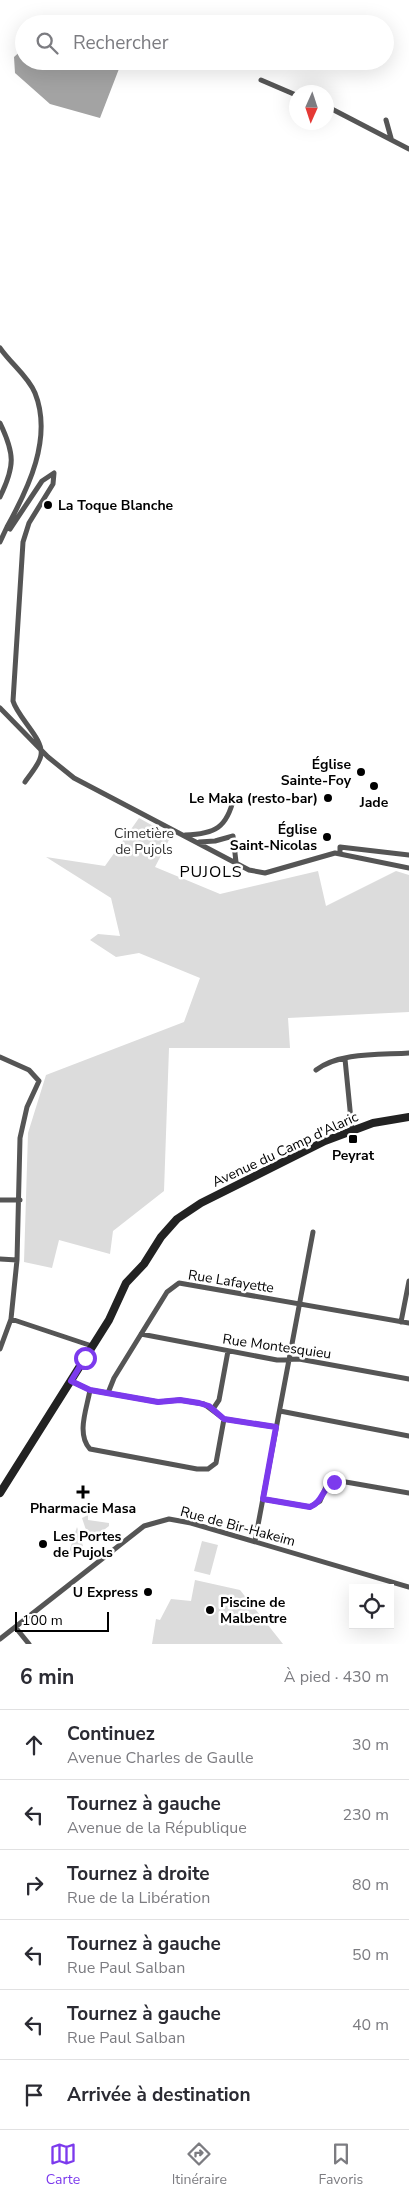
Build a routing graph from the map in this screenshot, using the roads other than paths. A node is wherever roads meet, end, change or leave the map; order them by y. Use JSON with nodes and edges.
{"nodes":[{"id":1,"x":262,"y":80,"type":"dead end"},
{"id":2,"x":289,"y":92,"type":"edge"},
{"id":3,"x":334,"y":110,"type":"edge"},
{"id":4,"x":386,"y":120,"type":"dead end"},
{"id":5,"x":391,"y":138,"type":"junction"},
{"id":6,"x":409,"y":149,"type":"edge"},
{"id":7,"x":0,"y":348,"type":"edge"},
{"id":8,"x":0,"y":423,"type":"edge"},
{"id":9,"x":0,"y":497,"type":"edge"},
{"id":10,"x":7,"y":527,"type":"junction"},
{"id":11,"x":0,"y":542,"type":"edge"},
{"id":12,"x":0,"y":708,"type":"edge"},
{"id":13,"x":41,"y":750,"type":"junction"},
{"id":14,"x":25,"y":782,"type":"dead end"},
{"id":15,"x":234,"y":797,"type":"dead end"},
{"id":16,"x":184,"y":835,"type":"junction"},
{"id":17,"x":197,"y":842,"type":"junction"},
{"id":18,"x":340,"y":854,"type":"junction"},
{"id":19,"x":409,"y":855,"type":"edge"},
{"id":20,"x":236,"y":862,"type":"junction"},
{"id":21,"x":409,"y":868,"type":"edge"},
{"id":22,"x":409,"y":1053,"type":"edge"},
{"id":23,"x":0,"y":1057,"type":"edge"},
{"id":24,"x":345,"y":1059,"type":"junction"},
{"id":25,"x":316,"y":1070,"type":"dead end"},
{"id":26,"x":409,"y":1117,"type":"edge"},
{"id":27,"x":352,"y":1130,"type":"junction"},
{"id":28,"x":0,"y":1200,"type":"edge"},
{"id":29,"x":20,"y":1200,"type":"junction"},
{"id":30,"x":313,"y":1232,"type":"dead end"},
{"id":31,"x":0,"y":1258,"type":"edge"},
{"id":32,"x":17,"y":1260,"type":"junction"},
{"id":33,"x":409,"y":1281,"type":"edge"},
{"id":34,"x":299,"y":1303,"type":"junction"},
{"id":35,"x":11,"y":1319,"type":"junction"},
{"id":36,"x":401,"y":1322,"type":"junction"},
{"id":37,"x":409,"y":1323,"type":"edge"},
{"id":38,"x":141,"y":1334,"type":"junction"},
{"id":39,"x":92,"y":1346,"type":"junction"},
{"id":40,"x":0,"y":1349,"type":"edge"},
{"id":41,"x":228,"y":1351,"type":"junction"},
{"id":42,"x":290,"y":1359,"type":"junction"},
{"id":43,"x":409,"y":1379,"type":"edge"},
{"id":44,"x":71,"y":1381,"type":"junction"},
{"id":45,"x":90,"y":1390,"type":"junction"},
{"id":46,"x":108,"y":1393,"type":"junction"},
{"id":47,"x":213,"y":1410,"type":"junction"},
{"id":48,"x":280,"y":1412,"type":"junction"},
{"id":49,"x":224,"y":1419,"type":"junction"},
{"id":50,"x":276,"y":1427,"type":"junction"},
{"id":51,"x":409,"y":1436,"type":"edge"},
{"id":52,"x":0,"y":1493,"type":"edge"},
{"id":53,"x":409,"y":1493,"type":"edge"},
{"id":54,"x":263,"y":1499,"type":"junction"},
{"id":55,"x":255,"y":1541,"type":"junction"},
{"id":56,"x":409,"y":1587,"type":"edge"},
{"id":57,"x":16,"y":1628,"type":"junction"},
{"id":58,"x":0,"y":1641,"type":"edge"},
{"id":59,"x":29,"y":1644,"type":"edge"}],
"edges":[{"from":1,"to":2,"type":"street"},
{"from":3,"to":5,"type":"street"},
{"from":4,"to":5,"type":"street"},
{"from":5,"to":6,"type":"street"},
{"from":7,"to":10,"type":"street"},
{"from":8,"to":9,"type":"street"},
{"from":10,"to":11,"type":"street"},
{"from":10,"to":13,"type":"street"},
{"from":12,"to":13,"type":"street"},
{"from":13,"to":14,"type":"street"},
{"from":13,"to":16,"type":"street"},
{"from":15,"to":16,"type":"street"},
{"from":16,"to":17,"type":"street"},
{"from":17,"to":20,"type":"street"},
{"from":17,"to":20,"type":"street"},
{"from":18,"to":19,"type":"street"},
{"from":18,"to":20,"type":"street"},
{"from":18,"to":21,"type":"street"},
{"from":22,"to":24,"type":"street"},
{"from":23,"to":29,"type":"street"},
{"from":24,"to":25,"type":"street"},
{"from":24,"to":27,"type":"street"},
{"from":26,"to":27,"type":"main road","name":"Avenue du Camp d'Alaric"},
{"from":27,"to":39,"type":"main road","name":"Avenue du Camp d'Alaric"},
{"from":28,"to":29,"type":"street"},
{"from":29,"to":32,"type":"street"},
{"from":30,"to":34,"type":"street"},
{"from":31,"to":32,"type":"street"},
{"from":32,"to":35,"type":"street"},
{"from":33,"to":36,"type":"street"},
{"from":34,"to":36,"type":"street","name":"Rue Lafayette"},
{"from":34,"to":38,"type":"street","name":"Rue Lafayette"},
{"from":34,"to":42,"type":"street"},
{"from":35,"to":39,"type":"street"},
{"from":35,"to":40,"type":"street"},
{"from":36,"to":37,"type":"street","name":"Rue Lafayette"},
{"from":38,"to":41,"type":"street","name":"Rue Montesquieu"},
{"from":38,"to":46,"type":"street","name":"Rue Lafayette"},
{"from":39,"to":44,"type":"main road","name":"Avenue du Camp d'Alaric"},
{"from":41,"to":42,"type":"street","name":"Rue Montesquieu"},
{"from":41,"to":47,"type":"street"},
{"from":42,"to":43,"type":"street","name":"Rue Montesquieu"},
{"from":42,"to":48,"type":"street"},
{"from":44,"to":45,"type":"street"},
{"from":44,"to":52,"type":"main road","name":"Avenue du Camp d'Alaric"},
{"from":45,"to":46,"type":"street"},
{"from":45,"to":49,"type":"street"},
{"from":46,"to":47,"type":"street"},
{"from":47,"to":49,"type":"street"},
{"from":48,"to":50,"type":"street"},
{"from":48,"to":51,"type":"street"},
{"from":49,"to":50,"type":"street"},
{"from":50,"to":54,"type":"street"},
{"from":53,"to":54,"type":"street"},
{"from":54,"to":55,"type":"street"},
{"from":55,"to":56,"type":"street","name":"Rue de Bir-Hakeim"},
{"from":55,"to":57,"type":"street","name":"Rue de Bir-Hakeim"},
{"from":57,"to":58,"type":"street","name":"Rue de Bir-Hakeim"},
{"from":57,"to":59,"type":"street"}]}
